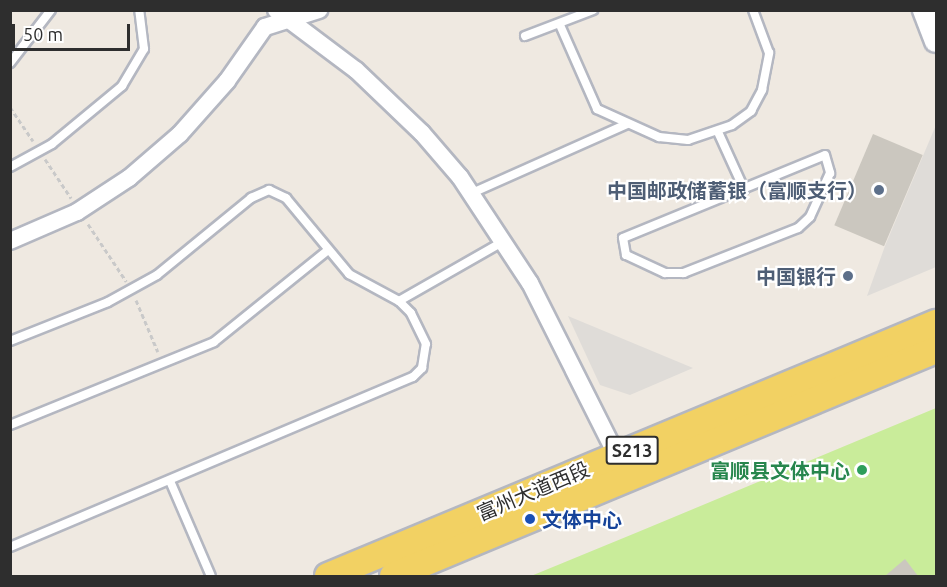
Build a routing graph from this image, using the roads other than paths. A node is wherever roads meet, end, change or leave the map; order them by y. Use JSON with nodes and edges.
{"nodes":[{"id":1,"x":51,"y":10,"type":"edge"},
{"id":2,"x":139,"y":10,"type":"edge"},
{"id":3,"x":319,"y":10,"type":"edge"},
{"id":4,"x":593,"y":10,"type":"edge"},
{"id":5,"x":753,"y":10,"type":"edge"},
{"id":6,"x":924,"y":10,"type":"edge"},
{"id":7,"x":282,"y":15,"type":"edge"},
{"id":8,"x":560,"y":25,"type":"junction"},
{"id":9,"x":525,"y":36,"type":"dead end"},
{"id":10,"x":936,"y":40,"type":"edge"},
{"id":11,"x":10,"y":63,"type":"edge"},
{"id":12,"x":627,"y":124,"type":"junction"},
{"id":13,"x":718,"y":132,"type":"junction"},
{"id":14,"x":10,"y":167,"type":"edge"},
{"id":15,"x":744,"y":189,"type":"junction"},
{"id":16,"x":472,"y":193,"type":"junction"},
{"id":17,"x":10,"y":241,"type":"edge"},
{"id":18,"x":504,"y":241,"type":"junction"},
{"id":19,"x":328,"y":250,"type":"junction"},
{"id":20,"x":399,"y":301,"type":"junction"},
{"id":21,"x":936,"y":323,"type":"edge"},
{"id":22,"x":10,"y":341,"type":"edge"},
{"id":23,"x":936,"y":350,"type":"edge"},
{"id":24,"x":10,"y":425,"type":"edge"},
{"id":25,"x":617,"y":456,"type":"junction"},
{"id":26,"x":170,"y":481,"type":"junction"},
{"id":27,"x":10,"y":547,"type":"edge"},
{"id":28,"x":211,"y":576,"type":"edge"},
{"id":29,"x":328,"y":576,"type":"edge"},
{"id":30,"x":393,"y":576,"type":"edge"}],
"edges":[{"from":1,"to":11,"type":"lane"},
{"from":2,"to":14,"type":"lane"},
{"from":3,"to":7,"type":"street"},
{"from":4,"to":8,"type":"lane"},
{"from":5,"to":13,"type":"lane"},
{"from":6,"to":10,"type":"street"},
{"from":7,"to":16,"type":"street"},
{"from":7,"to":17,"type":"street"},
{"from":8,"to":9,"type":"lane"},
{"from":8,"to":12,"type":"lane"},
{"from":12,"to":13,"type":"lane"},
{"from":12,"to":16,"type":"lane"},
{"from":13,"to":15,"type":"lane"},
{"from":15,"to":15,"type":"lane"},
{"from":16,"to":18,"type":"street"},
{"from":18,"to":20,"type":"lane"},
{"from":18,"to":25,"type":"street"},
{"from":19,"to":20,"type":"lane"},
{"from":19,"to":22,"type":"lane"},
{"from":19,"to":24,"type":"lane"},
{"from":20,"to":26,"type":"lane"},
{"from":21,"to":25,"type":"main road","name":"富州大道西段","number":"S213"},
{"from":23,"to":30,"type":"main road","name":"富州大道西段","number":"S213"},
{"from":25,"to":29,"type":"main road","name":"富州大道西段","number":"S213"},
{"from":26,"to":27,"type":"lane"},
{"from":26,"to":28,"type":"lane"}]}
